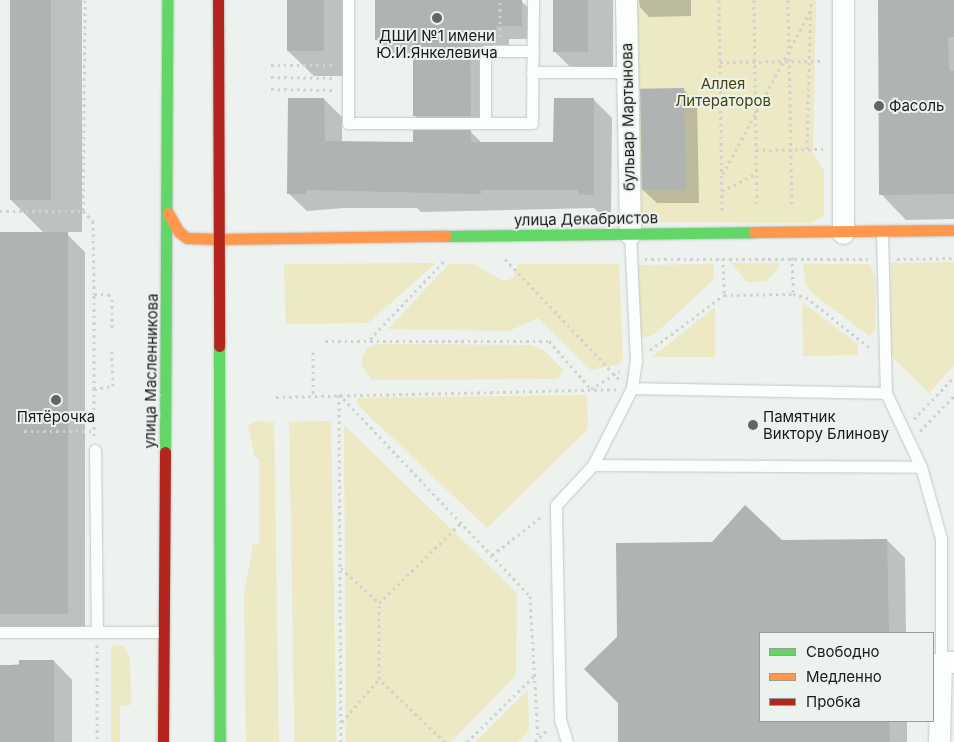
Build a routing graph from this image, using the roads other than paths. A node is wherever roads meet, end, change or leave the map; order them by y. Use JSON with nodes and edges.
{"nodes":[{"id":1,"x":168,"y":0,"type":"edge"},
{"id":2,"x":218,"y":0,"type":"edge"},
{"id":3,"x":348,"y":0,"type":"edge"},
{"id":4,"x":533,"y":0,"type":"edge"},
{"id":5,"x":626,"y":0,"type":"edge"},
{"id":6,"x":843,"y":0,"type":"edge"},
{"id":7,"x":533,"y":51,"type":"junction"},
{"id":8,"x":532,"y":72,"type":"junction"},
{"id":9,"x":627,"y":72,"type":"junction"},
{"id":10,"x":485,"y":123,"type":"junction"},
{"id":11,"x":168,"y":213,"type":"junction"},
{"id":12,"x":954,"y":230,"type":"edge"},
{"id":13,"x":843,"y":232,"type":"junction"},
{"id":14,"x":882,"y":232,"type":"junction"},
{"id":15,"x":630,"y":234,"type":"junction"},
{"id":16,"x":218,"y":239,"type":"junction"},
{"id":17,"x":632,"y":388,"type":"junction"},
{"id":18,"x":886,"y":393,"type":"junction"},
{"id":19,"x":95,"y":450,"type":"road end"},
{"id":20,"x":593,"y":465,"type":"junction"},
{"id":21,"x":921,"y":467,"type":"junction"},
{"id":22,"x":0,"y":632,"type":"edge"},
{"id":23,"x":97,"y":632,"type":"junction"},
{"id":24,"x":164,"y":632,"type":"junction"},
{"id":25,"x":947,"y":662,"type":"edge"},
{"id":26,"x":163,"y":742,"type":"edge"},
{"id":27,"x":220,"y":742,"type":"edge"},
{"id":28,"x":567,"y":742,"type":"edge"},
{"id":29,"x":939,"y":742,"type":"edge"}],
"edges":[{"from":1,"to":11,"type":"main road","name":"улица Масленникова"},
{"from":2,"to":16,"type":"main road"},
{"from":3,"to":10,"type":"lane"},
{"from":4,"to":7,"type":"lane"},
{"from":5,"to":9,"type":"street","name":"бульвар Мартынова"},
{"from":6,"to":13,"type":"street"},
{"from":7,"to":8,"type":"lane"},
{"from":7,"to":10,"type":"lane"},
{"from":8,"to":9,"type":"lane"},
{"from":8,"to":10,"type":"lane"},
{"from":9,"to":15,"type":"street","name":"бульвар Мартынова"},
{"from":11,"to":16,"type":"main road","name":"улица Декабристов"},
{"from":11,"to":24,"type":"main road","name":"улица Масленникова"},
{"from":12,"to":14,"type":"main road","name":"улица Декабристов"},
{"from":13,"to":14,"type":"main road","name":"улица Декабристов"},
{"from":13,"to":15,"type":"main road","name":"улица Декабристов"},
{"from":14,"to":18,"type":"lane"},
{"from":15,"to":16,"type":"main road","name":"улица Декабристов"},
{"from":15,"to":17,"type":"lane"},
{"from":16,"to":27,"type":"main road"},
{"from":17,"to":18,"type":"lane"},
{"from":17,"to":20,"type":"lane"},
{"from":18,"to":21,"type":"lane"},
{"from":19,"to":23,"type":"lane"},
{"from":20,"to":21,"type":"lane"},
{"from":20,"to":28,"type":"lane"},
{"from":21,"to":25,"type":"lane"},
{"from":22,"to":23,"type":"lane"},
{"from":23,"to":24,"type":"lane"},
{"from":24,"to":26,"type":"main road","name":"улица Масленникова"},
{"from":25,"to":29,"type":"street"}]}
